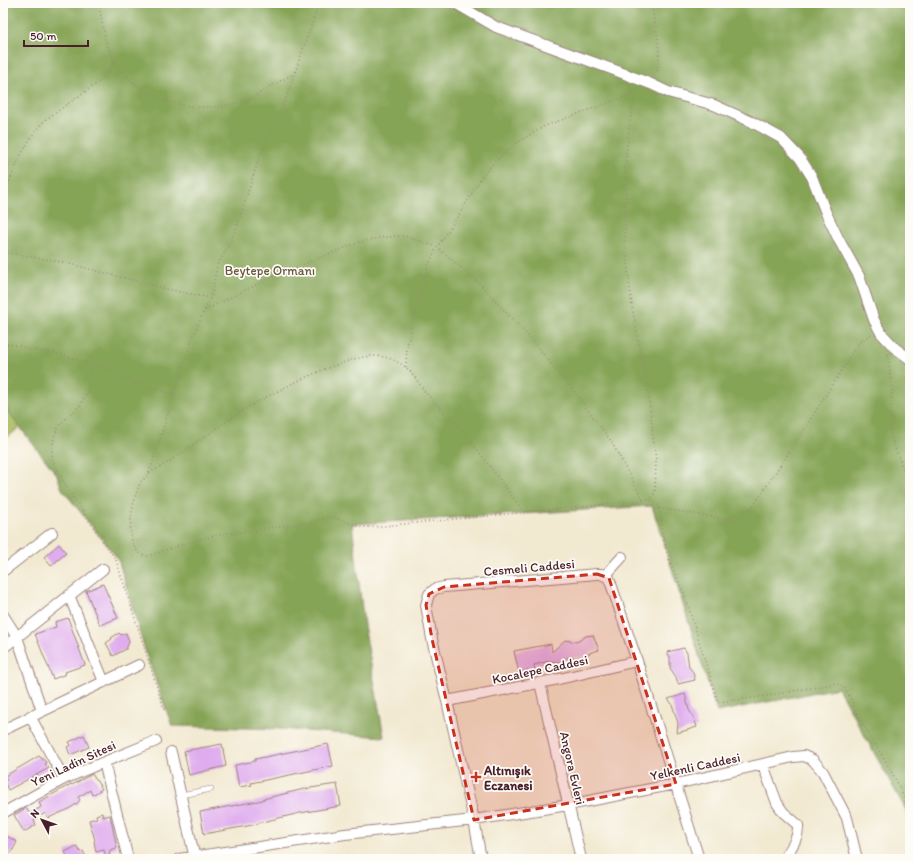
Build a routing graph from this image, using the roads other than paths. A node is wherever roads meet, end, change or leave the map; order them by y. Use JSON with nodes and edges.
{"nodes":[{"id":1,"x":455,"y":3,"type":"edge"},
{"id":2,"x":910,"y":359,"type":"edge"},
{"id":3,"x":52,"y":533,"type":"dead end"},
{"id":4,"x":622,"y":557,"type":"dead end"},
{"id":5,"x":103,"y":569,"type":"dead end"},
{"id":6,"x":3,"y":571,"type":"edge"},
{"id":7,"x":605,"y":576,"type":"junction"},
{"id":8,"x":69,"y":595,"type":"junction"},
{"id":9,"x":3,"y":615,"type":"edge"},
{"id":10,"x":17,"y":637,"type":"junction"},
{"id":11,"x":3,"y":648,"type":"edge"},
{"id":12,"x":637,"y":661,"type":"junction"},
{"id":13,"x":139,"y":665,"type":"dead end"},
{"id":14,"x":104,"y":682,"type":"junction"},
{"id":15,"x":540,"y":683,"type":"junction"},
{"id":16,"x":447,"y":701,"type":"junction"},
{"id":17,"x":42,"y":711,"type":"junction"},
{"id":18,"x":30,"y":716,"type":"junction"},
{"id":19,"x":3,"y":730,"type":"edge"},
{"id":20,"x":156,"y":741,"type":"dead end"},
{"id":21,"x":171,"y":752,"type":"dead end"},
{"id":22,"x":104,"y":762,"type":"junction"},
{"id":23,"x":763,"y":765,"type":"junction"},
{"id":24,"x":64,"y":780,"type":"junction"},
{"id":25,"x":676,"y":784,"type":"junction"},
{"id":26,"x":211,"y":789,"type":"dead end"},
{"id":27,"x":181,"y":795,"type":"junction"},
{"id":28,"x":568,"y":805,"type":"junction"},
{"id":29,"x":3,"y":813,"type":"edge"},
{"id":30,"x":474,"y":820,"type":"junction"},
{"id":31,"x":195,"y":858,"type":"edge"},
{"id":32,"x":128,"y":859,"type":"edge"},
{"id":33,"x":179,"y":859,"type":"edge"},
{"id":34,"x":481,"y":859,"type":"edge"},
{"id":35,"x":581,"y":859,"type":"edge"},
{"id":36,"x":699,"y":859,"type":"edge"},
{"id":37,"x":784,"y":859,"type":"edge"},
{"id":38,"x":857,"y":859,"type":"edge"}],
"edges":[{"from":1,"to":2,"type":"street"},
{"from":3,"to":6,"type":"street"},
{"from":4,"to":7,"type":"street"},
{"from":5,"to":8,"type":"street"},
{"from":7,"to":12,"type":"street"},
{"from":7,"to":16,"type":"street","name":"Cesmeli Caddesi"},
{"from":8,"to":10,"type":"street"},
{"from":8,"to":14,"type":"street"},
{"from":9,"to":10,"type":"street"},
{"from":10,"to":11,"type":"street"},
{"from":10,"to":17,"type":"street"},
{"from":12,"to":15,"type":"street","name":"Kocalepe Caddesi"},
{"from":12,"to":25,"type":"street"},
{"from":13,"to":14,"type":"street"},
{"from":14,"to":17,"type":"street"},
{"from":15,"to":16,"type":"street","name":"Kocalepe Caddesi"},
{"from":15,"to":28,"type":"street","name":"Angora Evleri"},
{"from":16,"to":30,"type":"street","name":"Cesmeli Caddesi"},
{"from":17,"to":18,"type":"street"},
{"from":18,"to":19,"type":"street"},
{"from":18,"to":24,"type":"street"},
{"from":20,"to":22,"type":"street","name":"Yeni Ladin Sitesi"},
{"from":21,"to":27,"type":"street"},
{"from":22,"to":24,"type":"street","name":"Yeni Ladin Sitesi"},
{"from":22,"to":32,"type":"street"},
{"from":23,"to":25,"type":"street","name":"Yelkenli Caddesi"},
{"from":23,"to":37,"type":"street"},
{"from":23,"to":38,"type":"street","name":"Yelkenli Caddesi"},
{"from":24,"to":29,"type":"street","name":"Yeni Ladin Sitesi"},
{"from":25,"to":28,"type":"street","name":"Yelkenli Caddesi"},
{"from":25,"to":36,"type":"street"},
{"from":26,"to":27,"type":"lane"},
{"from":27,"to":31,"type":"street"},
{"from":28,"to":30,"type":"street","name":"Yelkenli Caddesi"},
{"from":28,"to":35,"type":"street","name":"Angora Evleri"},
{"from":30,"to":31,"type":"street","name":"Yelkenli Caddesi"},
{"from":30,"to":34,"type":"street","name":"Cesmeli Caddesi"},
{"from":31,"to":33,"type":"street","name":"Yelkenli Caddesi"}]}
